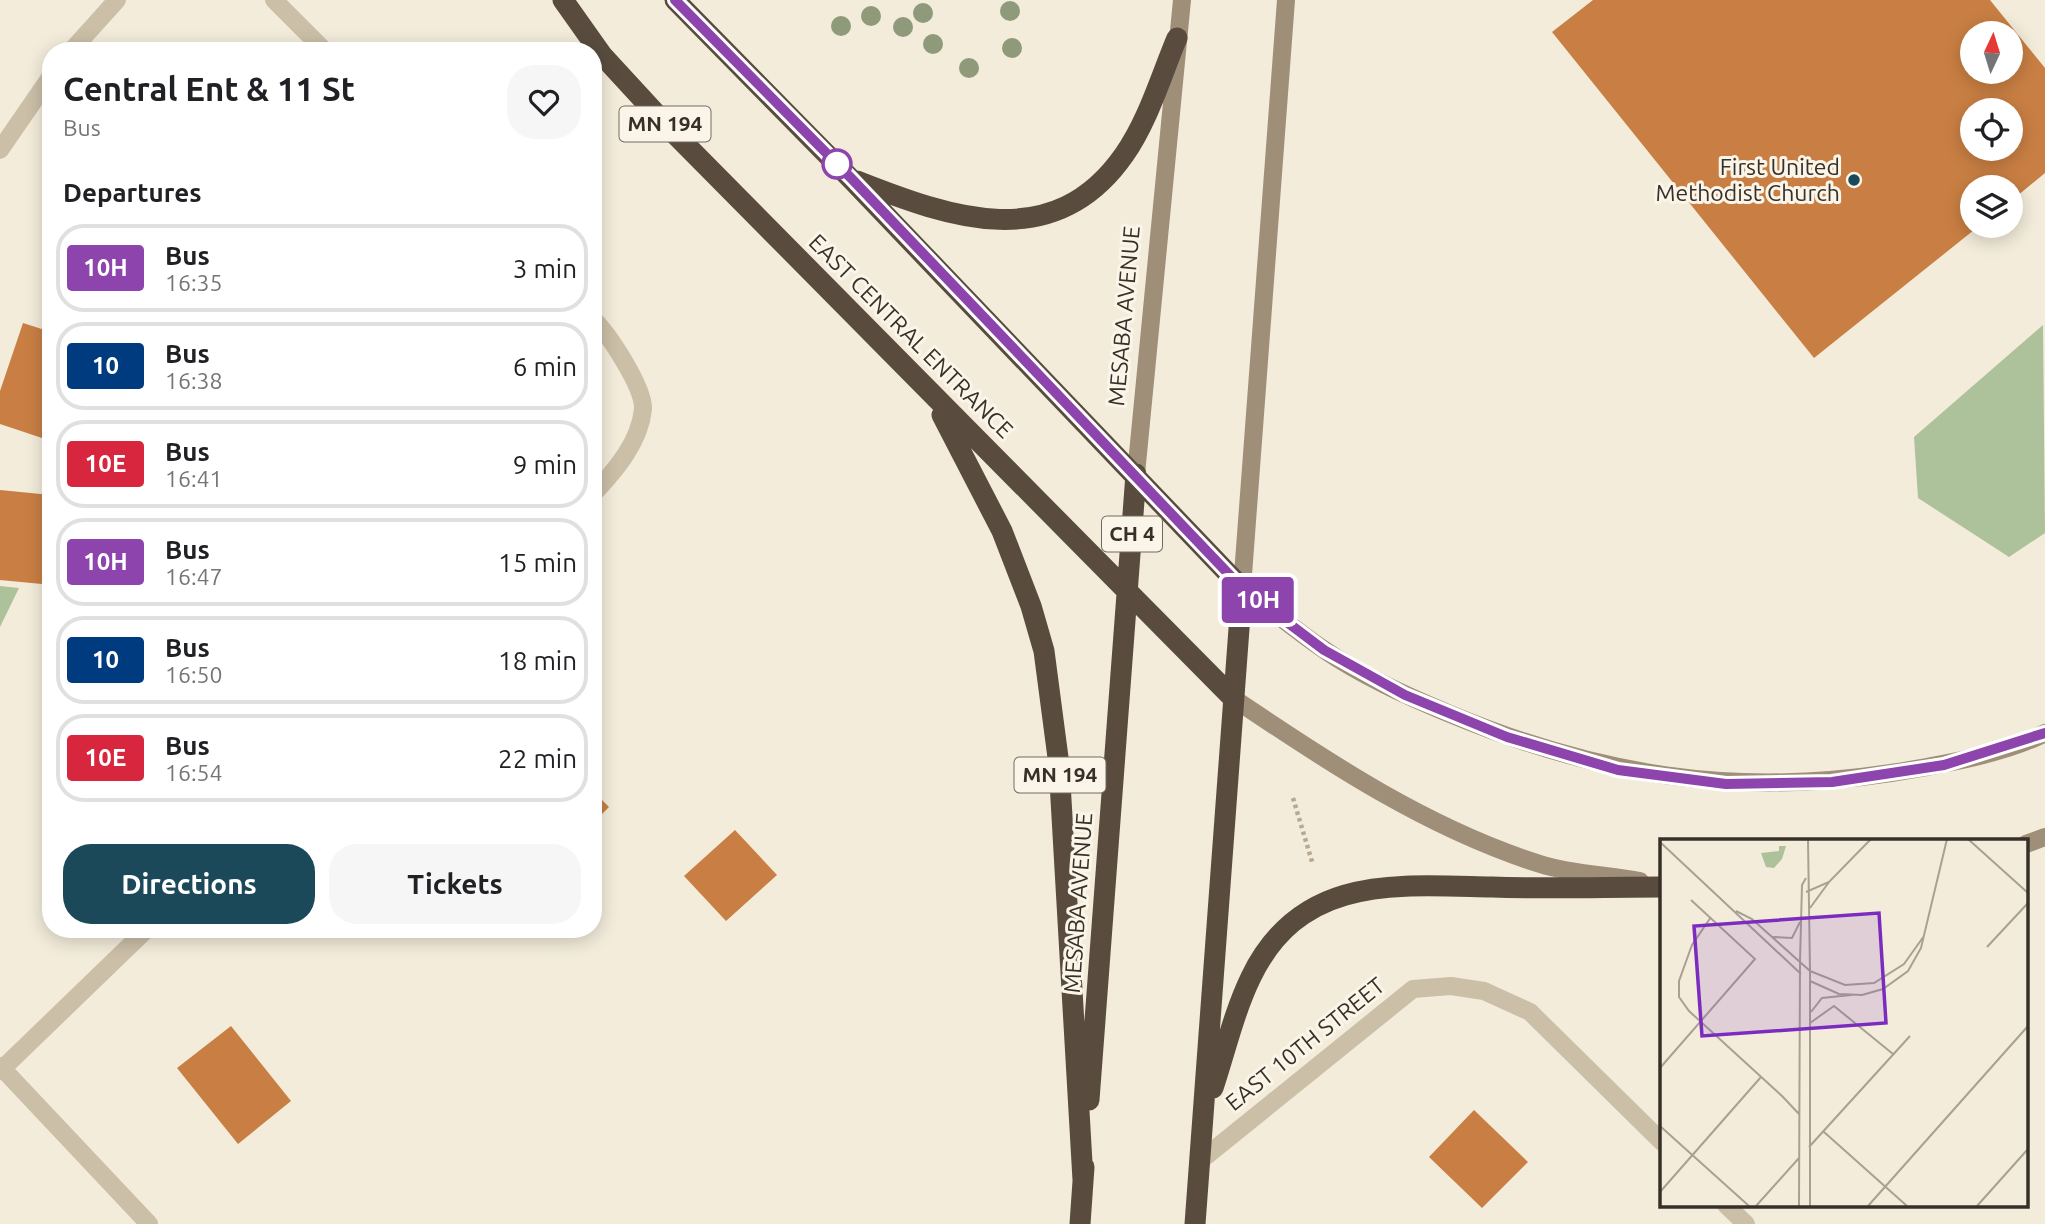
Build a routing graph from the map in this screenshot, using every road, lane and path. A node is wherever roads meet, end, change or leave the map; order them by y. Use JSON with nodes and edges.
{"nodes":[{"id":1,"x":117,"y":0,"type":"edge"},
{"id":2,"x":274,"y":0,"type":"edge"},
{"id":3,"x":563,"y":0,"type":"edge"},
{"id":4,"x":676,"y":0,"type":"edge"},
{"id":5,"x":1182,"y":0,"type":"edge"},
{"id":6,"x":1286,"y":0,"type":"edge"},
{"id":7,"x":1177,"y":38,"type":"junction"},
{"id":8,"x":79,"y":42,"type":"edge"},
{"id":9,"x":316,"y":42,"type":"edge"},
{"id":10,"x":594,"y":42,"type":"edge"},
{"id":11,"x":602,"y":54,"type":"edge"},
{"id":12,"x":42,"y":89,"type":"edge"},
{"id":13,"x":0,"y":150,"type":"edge"},
{"id":14,"x":851,"y":178,"type":"junction"},
{"id":15,"x":602,"y":332,"type":"edge"},
{"id":16,"x":932,"y":395,"type":"junction"},
{"id":17,"x":1136,"y":474,"type":"junction"},
{"id":18,"x":602,"y":484,"type":"edge"},
{"id":19,"x":1242,"y":588,"type":"junction"},
{"id":20,"x":1128,"y":594,"type":"junction"},
{"id":21,"x":1233,"y":698,"type":"junction"},
{"id":22,"x":2045,"y":733,"type":"edge"},
{"id":23,"x":1293,"y":798,"type":"dead end"},
{"id":24,"x":2045,"y":837,"type":"edge"},
{"id":25,"x":2028,"y":843,"type":"edge"},
{"id":26,"x":1315,"y":870,"type":"dead end"},
{"id":27,"x":1660,"y":886,"type":"edge"},
{"id":28,"x":1660,"y":886,"type":"edge"},
{"id":29,"x":138,"y":938,"type":"edge"},
{"id":30,"x":1,"y":1069,"type":"edge"},
{"id":31,"x":1203,"y":1120,"type":"junction"},
{"id":32,"x":1660,"y":1140,"type":"edge"},
{"id":33,"x":1200,"y":1161,"type":"junction"},
{"id":34,"x":1083,"y":1180,"type":"junction"},
{"id":35,"x":1727,"y":1206,"type":"edge"},
{"id":36,"x":149,"y":1224,"type":"edge"},
{"id":37,"x":1080,"y":1224,"type":"edge"},
{"id":38,"x":1195,"y":1224,"type":"edge"},
{"id":39,"x":1745,"y":1224,"type":"edge"}],
"edges":[{"from":1,"to":8,"type":"street"},
{"from":2,"to":9,"type":"street"},
{"from":3,"to":10,"type":"highway","name":"EAST CENTRAL ENTRANCE","number":"MN 194"},
{"from":4,"to":14,"type":"highway"},
{"from":5,"to":7,"type":"main road","name":"MESABA AVENUE","number":"CH 4"},
{"from":6,"to":19,"type":"main road"},
{"from":7,"to":14,"type":"highway"},
{"from":7,"to":17,"type":"main road","name":"MESABA AVENUE","number":"CH 4"},
{"from":11,"to":16,"type":"highway","name":"EAST CENTRAL ENTRANCE","number":"MN 194"},
{"from":12,"to":13,"type":"street"},
{"from":14,"to":17,"type":"highway"},
{"from":15,"to":18,"type":"street"},
{"from":16,"to":20,"type":"highway","name":"EAST CENTRAL ENTRANCE","number":"MN 194"},
{"from":16,"to":34,"type":"highway","number":"MN 194"},
{"from":17,"to":19,"type":"highway"},
{"from":17,"to":20,"type":"highway","name":"MESABA AVENUE","number":"CH 4"},
{"from":19,"to":21,"type":"highway"},
{"from":19,"to":22,"type":"main road"},
{"from":20,"to":21,"type":"highway","name":"EAST CENTRAL ENTRANCE"},
{"from":20,"to":34,"type":"highway","name":"MESABA AVENUE","number":"MN 194"},
{"from":21,"to":27,"type":"main road"},
{"from":21,"to":31,"type":"highway"},
{"from":23,"to":26,"type":"path"},
{"from":24,"to":25,"type":"main road"},
{"from":28,"to":31,"type":"highway"},
{"from":29,"to":30,"type":"street"},
{"from":30,"to":36,"type":"street"},
{"from":31,"to":33,"type":"highway"},
{"from":32,"to":33,"type":"street","name":"EAST 10TH STREET"},
{"from":33,"to":38,"type":"highway"},
{"from":34,"to":37,"type":"highway","name":"MESABA AVENUE","number":"MN 194"},
{"from":35,"to":39,"type":"street"}]}
